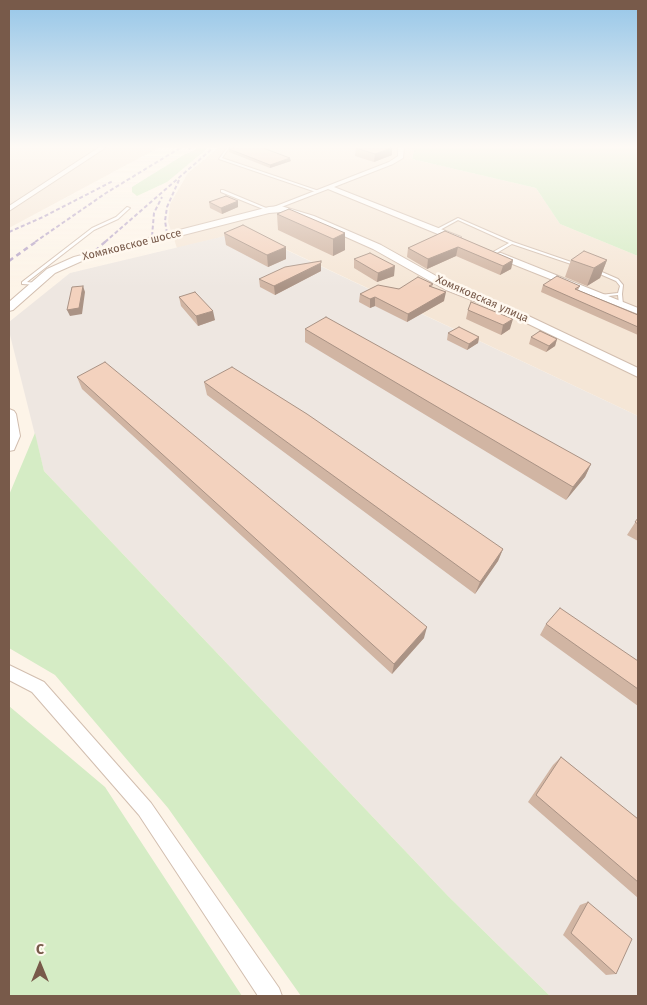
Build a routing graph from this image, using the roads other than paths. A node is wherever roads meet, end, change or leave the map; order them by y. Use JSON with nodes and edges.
{"nodes":[{"id":1,"x":30,"y":195,"type":"edge"},
{"id":2,"x":232,"y":195,"type":"edge"},
{"id":3,"x":305,"y":195,"type":"edge"},
{"id":4,"x":348,"y":195,"type":"edge"},
{"id":5,"x":128,"y":208,"type":"dead end"},
{"id":6,"x":9,"y":209,"type":"edge"},
{"id":7,"x":269,"y":210,"type":"junction"},
{"id":8,"x":437,"y":230,"type":"junction"},
{"id":9,"x":512,"y":242,"type":"junction"},
{"id":10,"x":469,"y":244,"type":"edge"},
{"id":11,"x":490,"y":252,"type":"joint"},
{"id":12,"x":35,"y":284,"type":"junction"},
{"id":13,"x":620,"y":294,"type":"junction"},
{"id":14,"x":600,"y":296,"type":"junction"},
{"id":15,"x":621,"y":304,"type":"junction"},
{"id":16,"x":9,"y":308,"type":"edge"},
{"id":17,"x":638,"y":311,"type":"edge"},
{"id":18,"x":638,"y":373,"type":"edge"},
{"id":19,"x":9,"y":414,"type":"edge"},
{"id":20,"x":9,"y":446,"type":"edge"},
{"id":21,"x":9,"y":672,"type":"edge"},
{"id":22,"x":271,"y":996,"type":"edge"}],
"edges":[{"from":1,"to":6,"type":"street"},
{"from":2,"to":7,"type":"lane"},
{"from":3,"to":7,"type":"street"},
{"from":4,"to":8,"type":"street"},
{"from":5,"to":12,"type":"lane"},
{"from":7,"to":12,"type":"street","name":"Хомяковское шоссе"},
{"from":7,"to":18,"type":"street","name":"Хомяковская улица"},
{"from":8,"to":9,"type":"lane"},
{"from":8,"to":10,"type":"street"},
{"from":9,"to":11,"type":"lane"},
{"from":9,"to":13,"type":"lane"},
{"from":11,"to":14,"type":"street"},
{"from":12,"to":16,"type":"street","name":"Хомяковское шоссе"},
{"from":13,"to":14,"type":"lane"},
{"from":13,"to":15,"type":"lane"},
{"from":14,"to":15,"type":"street"},
{"from":15,"to":17,"type":"street"},
{"from":19,"to":20,"type":"street"},
{"from":21,"to":22,"type":"street"}]}
